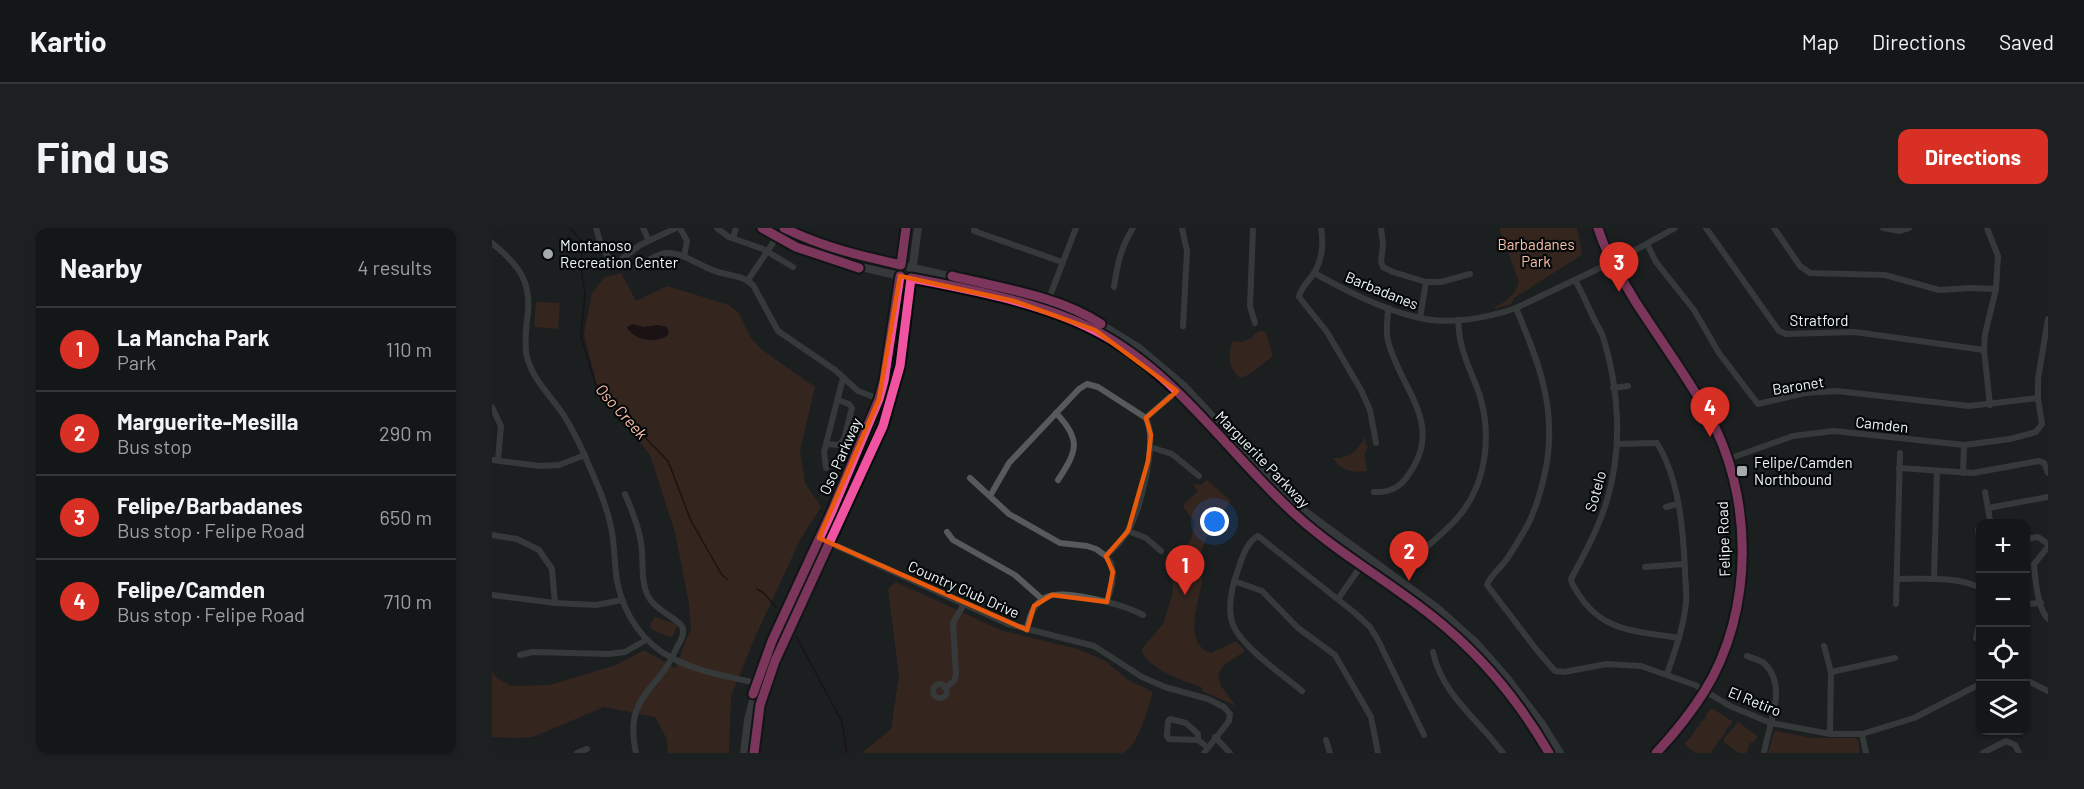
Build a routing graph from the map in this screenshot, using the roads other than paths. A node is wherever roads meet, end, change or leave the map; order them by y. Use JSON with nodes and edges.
{"nodes":[{"id":1,"x":596,"y":228,"type":"edge"},
{"id":2,"x":644,"y":228,"type":"edge"},
{"id":3,"x":678,"y":228,"type":"edge"},
{"id":4,"x":717,"y":228,"type":"edge"},
{"id":5,"x":736,"y":228,"type":"edge"},
{"id":6,"x":762,"y":228,"type":"edge"},
{"id":7,"x":784,"y":228,"type":"edge"},
{"id":8,"x":906,"y":228,"type":"edge"},
{"id":9,"x":918,"y":228,"type":"edge"},
{"id":10,"x":975,"y":228,"type":"edge"},
{"id":11,"x":1076,"y":228,"type":"edge"},
{"id":12,"x":1133,"y":228,"type":"edge"},
{"id":13,"x":1182,"y":228,"type":"edge"},
{"id":14,"x":1253,"y":228,"type":"edge"},
{"id":15,"x":1321,"y":228,"type":"edge"},
{"id":16,"x":1381,"y":228,"type":"edge"},
{"id":17,"x":1598,"y":228,"type":"edge"},
{"id":18,"x":1675,"y":228,"type":"edge"},
{"id":19,"x":1707,"y":228,"type":"edge"},
{"id":20,"x":1774,"y":228,"type":"edge"},
{"id":21,"x":1883,"y":228,"type":"edge"},
{"id":22,"x":1909,"y":228,"type":"edge"},
{"id":23,"x":1987,"y":228,"type":"edge"},
{"id":24,"x":777,"y":237,"type":"junction"},
{"id":25,"x":733,"y":238,"type":"junction"},
{"id":26,"x":648,"y":239,"type":"junction"},
{"id":27,"x":492,"y":243,"type":"edge"},
{"id":28,"x":1647,"y":244,"type":"junction"},
{"id":29,"x":767,"y":252,"type":"junction"},
{"id":30,"x":684,"y":257,"type":"junction"},
{"id":31,"x":1062,"y":262,"type":"junction"},
{"id":32,"x":1612,"y":263,"type":"junction"},
{"id":33,"x":636,"y":266,"type":"dead end"},
{"id":34,"x":901,"y":266,"type":"junction"},
{"id":35,"x":793,"y":267,"type":"dead end"},
{"id":36,"x":912,"y":268,"type":"junction"},
{"id":37,"x":1314,"y":273,"type":"junction"},
{"id":38,"x":1470,"y":274,"type":"dead end"},
{"id":39,"x":900,"y":276,"type":"junction"},
{"id":40,"x":911,"y":278,"type":"junction"},
{"id":41,"x":1575,"y":279,"type":"junction"},
{"id":42,"x":748,"y":280,"type":"junction"},
{"id":43,"x":1426,"y":282,"type":"junction"},
{"id":44,"x":1114,"y":288,"type":"dead end"},
{"id":45,"x":1996,"y":289,"type":"junction"},
{"id":46,"x":1048,"y":301,"type":"junction"},
{"id":47,"x":1388,"y":308,"type":"junction"},
{"id":48,"x":1516,"y":308,"type":"junction"},
{"id":49,"x":1420,"y":318,"type":"junction"},
{"id":50,"x":2048,"y":319,"type":"edge"},
{"id":51,"x":1458,"y":320,"type":"junction"},
{"id":52,"x":1255,"y":323,"type":"dead end"},
{"id":53,"x":1183,"y":326,"type":"dead end"},
{"id":54,"x":1984,"y":350,"type":"junction"},
{"id":55,"x":843,"y":378,"type":"junction"},
{"id":56,"x":1628,"y":386,"type":"dead end"},
{"id":57,"x":1613,"y":388,"type":"junction"},
{"id":58,"x":1177,"y":391,"type":"junction"},
{"id":59,"x":2038,"y":398,"type":"junction"},
{"id":60,"x":879,"y":399,"type":"junction"},
{"id":61,"x":838,"y":400,"type":"junction"},
{"id":62,"x":1990,"y":405,"type":"junction"},
{"id":63,"x":492,"y":407,"type":"edge"},
{"id":64,"x":1056,"y":413,"type":"junction"},
{"id":65,"x":1146,"y":418,"type":"junction"},
{"id":66,"x":1376,"y":443,"type":"dead end"},
{"id":67,"x":826,"y":444,"type":"junction"},
{"id":68,"x":1617,"y":444,"type":"junction"},
{"id":69,"x":1964,"y":445,"type":"junction"},
{"id":70,"x":1150,"y":447,"type":"junction"},
{"id":71,"x":1900,"y":453,"type":"dead end"},
{"id":72,"x":585,"y":455,"type":"junction"},
{"id":73,"x":1728,"y":459,"type":"junction"},
{"id":74,"x":495,"y":460,"type":"edge"},
{"id":75,"x":826,"y":468,"type":"dead end"},
{"id":76,"x":1899,"y":468,"type":"junction"},
{"id":77,"x":1937,"y":471,"type":"junction"},
{"id":78,"x":1963,"y":473,"type":"junction"},
{"id":79,"x":2048,"y":473,"type":"edge"},
{"id":80,"x":1199,"y":476,"type":"dead end"},
{"id":81,"x":970,"y":478,"type":"dead end"},
{"id":82,"x":1058,"y":480,"type":"dead end"},
{"id":83,"x":1374,"y":492,"type":"dead end"},
{"id":84,"x":1985,"y":492,"type":"dead end"},
{"id":85,"x":625,"y":494,"type":"dead end"},
{"id":86,"x":990,"y":496,"type":"junction"},
{"id":87,"x":2048,"y":497,"type":"edge"},
{"id":88,"x":1677,"y":504,"type":"junction"},
{"id":89,"x":1666,"y":507,"type":"dead end"},
{"id":90,"x":1988,"y":508,"type":"junction"},
{"id":91,"x":1990,"y":519,"type":"edge"},
{"id":92,"x":1128,"y":531,"type":"junction"},
{"id":93,"x":947,"y":532,"type":"dead end"},
{"id":94,"x":492,"y":535,"type":"edge"},
{"id":95,"x":819,"y":538,"type":"junction"},
{"id":96,"x":2030,"y":538,"type":"edge"},
{"id":97,"x":830,"y":542,"type":"junction"},
{"id":98,"x":2048,"y":545,"type":"edge"},
{"id":99,"x":1161,"y":550,"type":"dead end"},
{"id":100,"x":1423,"y":550,"type":"dead end"},
{"id":101,"x":1106,"y":556,"type":"junction"},
{"id":102,"x":1364,"y":561,"type":"junction"},
{"id":103,"x":1684,"y":564,"type":"junction"},
{"id":104,"x":1644,"y":567,"type":"dead end"},
{"id":105,"x":1897,"y":579,"type":"junction"},
{"id":106,"x":1934,"y":579,"type":"junction"},
{"id":107,"x":1234,"y":581,"type":"junction"},
{"id":108,"x":1976,"y":586,"type":"edge"},
{"id":109,"x":492,"y":595,"type":"edge"},
{"id":110,"x":1042,"y":599,"type":"junction"},
{"id":111,"x":622,"y":600,"type":"junction"},
{"id":112,"x":1338,"y":600,"type":"junction"},
{"id":113,"x":1107,"y":602,"type":"junction"},
{"id":114,"x":555,"y":603,"type":"junction"},
{"id":115,"x":2041,"y":603,"type":"junction"},
{"id":116,"x":964,"y":604,"type":"junction"},
{"id":117,"x":1896,"y":604,"type":"dead end"},
{"id":118,"x":2030,"y":604,"type":"edge"},
{"id":119,"x":1143,"y":615,"type":"dead end"},
{"id":120,"x":2048,"y":619,"type":"edge"},
{"id":121,"x":1027,"y":630,"type":"junction"},
{"id":122,"x":1678,"y":638,"type":"junction"},
{"id":123,"x":646,"y":640,"type":"junction"},
{"id":124,"x":1824,"y":646,"type":"dead end"},
{"id":125,"x":1433,"y":652,"type":"dead end"},
{"id":126,"x":520,"y":655,"type":"dead end"},
{"id":127,"x":1747,"y":656,"type":"dead end"},
{"id":128,"x":1895,"y":658,"type":"dead end"},
{"id":129,"x":673,"y":659,"type":"junction"},
{"id":130,"x":1831,"y":672,"type":"junction"},
{"id":131,"x":1667,"y":674,"type":"junction"},
{"id":132,"x":2027,"y":681,"type":"edge"},
{"id":133,"x":756,"y":683,"type":"junction"},
{"id":134,"x":766,"y":686,"type":"junction"},
{"id":135,"x":1976,"y":686,"type":"edge"},
{"id":136,"x":945,"y":688,"type":"dead end"},
{"id":137,"x":1302,"y":691,"type":"dead end"},
{"id":138,"x":1705,"y":691,"type":"junction"},
{"id":139,"x":2048,"y":691,"type":"edge"},
{"id":140,"x":1771,"y":723,"type":"junction"},
{"id":141,"x":1830,"y":734,"type":"junction"},
{"id":142,"x":1862,"y":734,"type":"junction"},
{"id":143,"x":1424,"y":735,"type":"dead end"},
{"id":144,"x":1215,"y":737,"type":"junction"},
{"id":145,"x":1198,"y":740,"type":"junction"},
{"id":146,"x":1326,"y":740,"type":"dead end"},
{"id":147,"x":587,"y":749,"type":"dead end"},
{"id":148,"x":1205,"y":750,"type":"edge"},
{"id":149,"x":1501,"y":752,"type":"edge"},
{"id":150,"x":577,"y":753,"type":"edge"},
{"id":151,"x":636,"y":753,"type":"edge"},
{"id":152,"x":744,"y":753,"type":"edge"},
{"id":153,"x":754,"y":753,"type":"edge"},
{"id":154,"x":1230,"y":753,"type":"edge"},
{"id":155,"x":1330,"y":753,"type":"edge"},
{"id":156,"x":1378,"y":753,"type":"edge"},
{"id":157,"x":1549,"y":753,"type":"edge"},
{"id":158,"x":1560,"y":753,"type":"edge"},
{"id":159,"x":1656,"y":753,"type":"edge"},
{"id":160,"x":1764,"y":753,"type":"edge"},
{"id":161,"x":1866,"y":753,"type":"edge"},
{"id":162,"x":1983,"y":753,"type":"edge"},
{"id":163,"x":2019,"y":753,"type":"edge"}],
"edges":[{"from":1,"to":26,"type":"street"},
{"from":2,"to":26,"type":"street"},
{"from":3,"to":26,"type":"street"},
{"from":3,"to":30,"type":"street"},
{"from":4,"to":25,"type":"street"},
{"from":5,"to":25,"type":"street"},
{"from":6,"to":24,"type":"main road","name":"Marguerite Parkway"},
{"from":7,"to":34,"type":"main road","name":"Marguerite Parkway"},
{"from":8,"to":34,"type":"main road","name":"Oso Parkway"},
{"from":9,"to":36,"type":"main road","name":"Oso Parkway"},
{"from":10,"to":31,"type":"street"},
{"from":11,"to":31,"type":"street"},
{"from":12,"to":44,"type":"street"},
{"from":13,"to":53,"type":"street"},
{"from":14,"to":52,"type":"street"},
{"from":15,"to":37,"type":"street"},
{"from":16,"to":43,"type":"street"},
{"from":17,"to":32,"type":"main road","name":"Felipe Road"},
{"from":18,"to":28,"type":"street","name":"Barbadanes"},
{"from":19,"to":54,"type":"street","name":"Stratford"},
{"from":20,"to":45,"type":"street"},
{"from":21,"to":22,"type":"street"},
{"from":23,"to":45,"type":"street"},
{"from":24,"to":29,"type":"street"},
{"from":24,"to":39,"type":"main road","name":"Marguerite Parkway"},
{"from":25,"to":29,"type":"street"},
{"from":27,"to":72,"type":"street"},
{"from":28,"to":32,"type":"street","name":"Barbadanes"},
{"from":28,"to":62,"type":"street","name":"Baronet"},
{"from":29,"to":35,"type":"street"},
{"from":29,"to":42,"type":"street"},
{"from":30,"to":33,"type":"street"},
{"from":30,"to":42,"type":"street"},
{"from":31,"to":46,"type":"street"},
{"from":32,"to":41,"type":"street","name":"Barbadanes"},
{"from":32,"to":73,"type":"main road","name":"Felipe Road"},
{"from":34,"to":36,"type":"main road","name":"Marguerite Parkway"},
{"from":34,"to":39,"type":"main road","name":"Oso Parkway"},
{"from":36,"to":40,"type":"main road","name":"Oso Parkway"},
{"from":36,"to":46,"type":"main road","name":"Marguerite Parkway"},
{"from":37,"to":47,"type":"street","name":"Barbadanes"},
{"from":37,"to":66,"type":"street"},
{"from":38,"to":43,"type":"street"},
{"from":39,"to":40,"type":"main road","name":"Marguerite Parkway"},
{"from":39,"to":60,"type":"main road","name":"Oso Parkway"},
{"from":40,"to":58,"type":"main road","name":"Marguerite Parkway"},
{"from":40,"to":97,"type":"main road","name":"Oso Parkway"},
{"from":41,"to":48,"type":"street","name":"Barbadanes"},
{"from":41,"to":57,"type":"street","name":"Sotelo"},
{"from":42,"to":55,"type":"street"},
{"from":43,"to":49,"type":"street"},
{"from":45,"to":54,"type":"street"},
{"from":46,"to":102,"type":"main road","name":"Marguerite Parkway"},
{"from":47,"to":49,"type":"street","name":"Barbadanes"},
{"from":47,"to":83,"type":"street"},
{"from":48,"to":51,"type":"street","name":"Barbadanes"},
{"from":48,"to":131,"type":"street","name":"El Retiro"},
{"from":49,"to":51,"type":"street","name":"Barbadanes"},
{"from":50,"to":59,"type":"street"},
{"from":51,"to":100,"type":"street"},
{"from":54,"to":62,"type":"street"},
{"from":55,"to":60,"type":"street"},
{"from":55,"to":61,"type":"street"},
{"from":56,"to":57,"type":"street"},
{"from":57,"to":68,"type":"street","name":"Sotelo"},
{"from":58,"to":65,"type":"street"},
{"from":58,"to":102,"type":"main road","name":"Marguerite Parkway"},
{"from":59,"to":62,"type":"street","name":"Baronet"},
{"from":59,"to":69,"type":"street","name":"Camden"},
{"from":60,"to":95,"type":"main road","name":"Oso Parkway"},
{"from":61,"to":67,"type":"street"},
{"from":61,"to":67,"type":"street"},
{"from":63,"to":74,"type":"street"},
{"from":64,"to":65,"type":"street"},
{"from":64,"to":82,"type":"street"},
{"from":64,"to":86,"type":"street"},
{"from":65,"to":70,"type":"street"},
{"from":67,"to":75,"type":"street"},
{"from":68,"to":88,"type":"street"},
{"from":68,"to":122,"type":"street","name":"Sotelo"},
{"from":69,"to":73,"type":"street","name":"Camden"},
{"from":69,"to":78,"type":"street"},
{"from":70,"to":80,"type":"street"},
{"from":70,"to":92,"type":"street"},
{"from":71,"to":76,"type":"street"},
{"from":72,"to":74,"type":"street"},
{"from":72,"to":111,"type":"street"},
{"from":73,"to":138,"type":"main road","name":"Felipe Road"},
{"from":76,"to":77,"type":"street"},
{"from":76,"to":105,"type":"street"},
{"from":77,"to":78,"type":"street"},
{"from":77,"to":106,"type":"street"},
{"from":78,"to":79,"type":"street"},
{"from":81,"to":86,"type":"street"},
{"from":84,"to":90,"type":"street"},
{"from":85,"to":129,"type":"street"},
{"from":86,"to":101,"type":"street"},
{"from":87,"to":90,"type":"street"},
{"from":88,"to":89,"type":"street"},
{"from":88,"to":103,"type":"street"},
{"from":90,"to":91,"type":"street"},
{"from":92,"to":99,"type":"street"},
{"from":92,"to":101,"type":"street"},
{"from":93,"to":110,"type":"street"},
{"from":94,"to":114,"type":"street"},
{"from":95,"to":97,"type":"street","name":"Country Club Drive"},
{"from":95,"to":133,"type":"main road","name":"Oso Parkway"},
{"from":96,"to":98,"type":"street"},
{"from":97,"to":116,"type":"street","name":"Country Club Drive"},
{"from":97,"to":134,"type":"main road","name":"Oso Parkway"},
{"from":98,"to":115,"type":"street"},
{"from":101,"to":113,"type":"street"},
{"from":102,"to":112,"type":"street"},
{"from":102,"to":157,"type":"main road","name":"Marguerite Parkway"},
{"from":102,"to":158,"type":"main road","name":"Marguerite Parkway"},
{"from":103,"to":104,"type":"street"},
{"from":103,"to":122,"type":"street"},
{"from":105,"to":106,"type":"street"},
{"from":105,"to":117,"type":"street"},
{"from":106,"to":108,"type":"street"},
{"from":107,"to":112,"type":"street"},
{"from":107,"to":137,"type":"street"},
{"from":107,"to":156,"type":"street"},
{"from":109,"to":114,"type":"street"},
{"from":110,"to":113,"type":"street"},
{"from":110,"to":121,"type":"street"},
{"from":111,"to":114,"type":"street"},
{"from":111,"to":123,"type":"street"},
{"from":112,"to":143,"type":"street"},
{"from":113,"to":119,"type":"street"},
{"from":115,"to":118,"type":"street"},
{"from":115,"to":120,"type":"street"},
{"from":116,"to":121,"type":"street","name":"Country Club Drive"},
{"from":116,"to":136,"type":"street"},
{"from":121,"to":144,"type":"street","name":"Country Club Drive"},
{"from":122,"to":131,"type":"street"},
{"from":123,"to":126,"type":"street"},
{"from":123,"to":129,"type":"street"},
{"from":124,"to":130,"type":"street"},
{"from":125,"to":149,"type":"street"},
{"from":127,"to":140,"type":"street"},
{"from":128,"to":130,"type":"street"},
{"from":129,"to":133,"type":"street"},
{"from":129,"to":151,"type":"street"},
{"from":130,"to":141,"type":"street"},
{"from":131,"to":138,"type":"street","name":"El Retiro"},
{"from":132,"to":139,"type":"street"},
{"from":133,"to":134,"type":"street"},
{"from":133,"to":152,"type":"main road","name":"Oso Parkway"},
{"from":134,"to":153,"type":"main road","name":"Oso Parkway"},
{"from":135,"to":142,"type":"street","name":"El Retiro"},
{"from":138,"to":140,"type":"street","name":"El Retiro"},
{"from":138,"to":159,"type":"main road","name":"Felipe Road"},
{"from":140,"to":141,"type":"street","name":"El Retiro"},
{"from":140,"to":160,"type":"street"},
{"from":141,"to":142,"type":"street","name":"El Retiro"},
{"from":142,"to":161,"type":"street"},
{"from":144,"to":148,"type":"street"},
{"from":144,"to":154,"type":"street"},
{"from":145,"to":145,"type":"street"},
{"from":145,"to":148,"type":"street"},
{"from":146,"to":155,"type":"street"},
{"from":147,"to":150,"type":"street"},
{"from":162,"to":163,"type":"street"}]}
